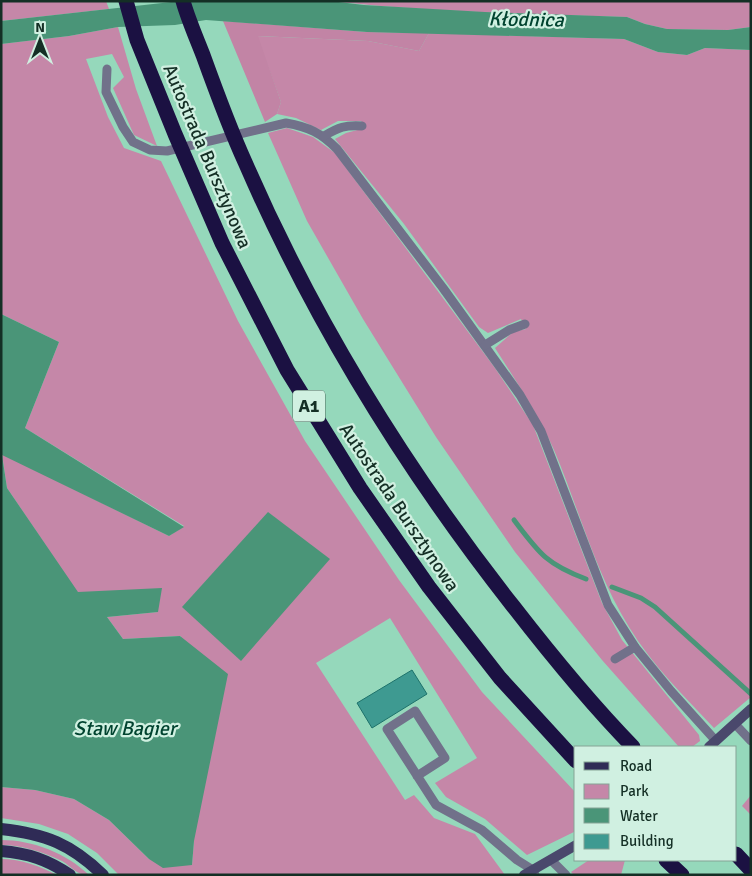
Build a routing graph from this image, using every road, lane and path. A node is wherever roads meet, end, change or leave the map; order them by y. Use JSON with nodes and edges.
{"nodes":[{"id":1,"x":126,"y":1,"type":"edge"},
{"id":2,"x":183,"y":1,"type":"edge"},
{"id":3,"x":107,"y":69,"type":"dead end"},
{"id":4,"x":362,"y":126,"type":"dead end"},
{"id":5,"x":324,"y":136,"type":"junction"},
{"id":6,"x":525,"y":324,"type":"dead end"},
{"id":7,"x":485,"y":345,"type":"junction"},
{"id":8,"x":635,"y":647,"type":"junction"},
{"id":9,"x":615,"y":659,"type":"dead end"},
{"id":10,"x":751,"y":710,"type":"edge"},
{"id":11,"x":735,"y":724,"type":"junction"},
{"id":12,"x":751,"y":741,"type":"edge"},
{"id":13,"x":712,"y":744,"type":"edge"},
{"id":14,"x":632,"y":746,"type":"edge"},
{"id":15,"x":574,"y":759,"type":"edge"},
{"id":16,"x":416,"y":776,"type":"junction"},
{"id":17,"x":1,"y":829,"type":"edge"},
{"id":18,"x":574,"y":846,"type":"edge"},
{"id":19,"x":1,"y":851,"type":"edge"},
{"id":20,"x":737,"y":855,"type":"edge"},
{"id":21,"x":551,"y":860,"type":"junction"},
{"id":22,"x":667,"y":861,"type":"edge"},
{"id":23,"x":751,"y":870,"type":"edge"},
{"id":24,"x":530,"y":873,"type":"edge"},
{"id":25,"x":70,"y":875,"type":"edge"},
{"id":26,"x":102,"y":875,"type":"edge"},
{"id":27,"x":566,"y":875,"type":"edge"},
{"id":28,"x":678,"y":875,"type":"edge"},
{"id":29,"x":682,"y":875,"type":"edge"}],
"edges":[{"from":1,"to":15,"type":"highway","name":"Autostrada Bursztynowa","number":"A1"},
{"from":2,"to":14,"type":"highway","name":"Autostrada Bursztynowa"},
{"from":3,"to":5,"type":"lane"},
{"from":4,"to":5,"type":"lane"},
{"from":5,"to":7,"type":"lane"},
{"from":6,"to":7,"type":"lane"},
{"from":7,"to":8,"type":"lane"},
{"from":8,"to":9,"type":"lane"},
{"from":8,"to":13,"type":"lane"},
{"from":10,"to":11,"type":"street"},
{"from":11,"to":12,"type":"lane"},
{"from":11,"to":13,"type":"street"},
{"from":16,"to":16,"type":"lane"},
{"from":16,"to":24,"type":"lane"},
{"from":17,"to":26,"type":"main road"},
{"from":18,"to":21,"type":"street"},
{"from":19,"to":25,"type":"main road"},
{"from":20,"to":23,"type":"highway"},
{"from":21,"to":24,"type":"street"},
{"from":21,"to":27,"type":"lane"},
{"from":22,"to":28,"type":"highway"},
{"from":22,"to":29,"type":"highway"}]}
